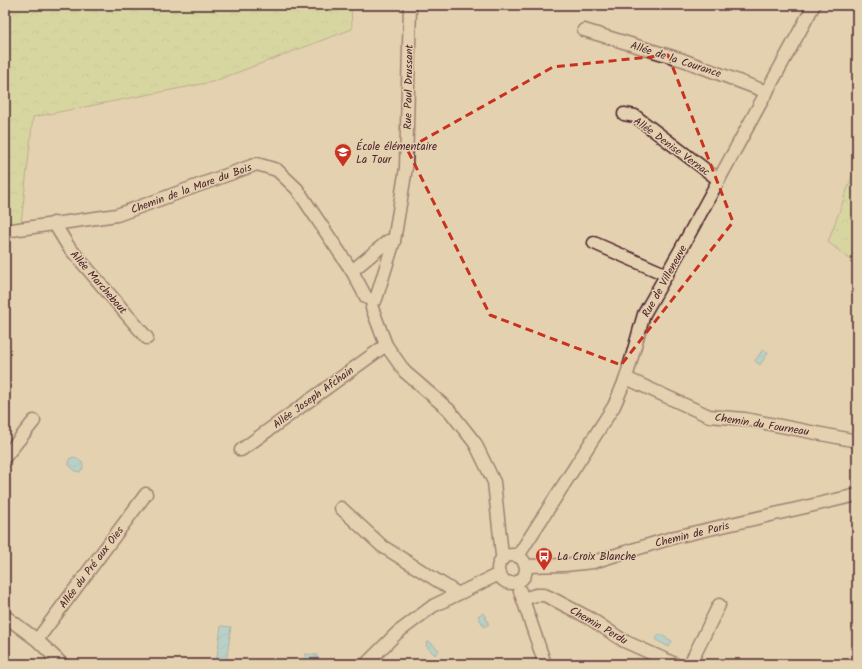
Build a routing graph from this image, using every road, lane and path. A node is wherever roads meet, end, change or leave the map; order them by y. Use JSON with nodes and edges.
{"nodes":[{"id":1,"x":410,"y":5,"type":"edge"},
{"id":2,"x":814,"y":5,"type":"edge"},
{"id":3,"x":584,"y":30,"type":"dead end"},
{"id":4,"x":767,"y":92,"type":"junction"},
{"id":5,"x":624,"y":114,"type":"dead end"},
{"id":6,"x":719,"y":180,"type":"junction"},
{"id":7,"x":54,"y":223,"type":"junction"},
{"id":8,"x":5,"y":232,"type":"edge"},
{"id":9,"x":394,"y":241,"type":"junction"},
{"id":10,"x":594,"y":243,"type":"dead end"},
{"id":11,"x":352,"y":271,"type":"junction"},
{"id":12,"x":667,"y":275,"type":"junction"},
{"id":13,"x":372,"y":302,"type":"junction"},
{"id":14,"x":147,"y":338,"type":"dead end"},
{"id":15,"x":386,"y":345,"type":"junction"},
{"id":16,"x":626,"y":378,"type":"junction"},
{"id":17,"x":34,"y":421,"type":"dead end"},
{"id":18,"x":857,"y":440,"type":"edge"},
{"id":19,"x":241,"y":450,"type":"dead end"},
{"id":20,"x":5,"y":457,"type":"edge"},
{"id":21,"x":146,"y":494,"type":"dead end"},
{"id":22,"x":857,"y":495,"type":"edge"},
{"id":23,"x":341,"y":508,"type":"dead end"},
{"id":24,"x":518,"y":556,"type":"junction"},
{"id":25,"x":504,"y":557,"type":"junction"},
{"id":26,"x":526,"y":566,"type":"junction"},
{"id":27,"x":499,"y":574,"type":"junction"},
{"id":28,"x":518,"y":582,"type":"junction"},
{"id":29,"x":457,"y":593,"type":"junction"},
{"id":30,"x":523,"y":599,"type":"junction"},
{"id":31,"x":719,"y":605,"type":"dead end"},
{"id":32,"x":5,"y":616,"type":"edge"},
{"id":33,"x":37,"y":640,"type":"junction"},
{"id":34,"x":370,"y":662,"type":"edge"},
{"id":35,"x":62,"y":664,"type":"edge"},
{"id":36,"x":545,"y":664,"type":"edge"},
{"id":37,"x":675,"y":664,"type":"edge"},
{"id":38,"x":690,"y":664,"type":"edge"}],
"edges":[{"from":1,"to":9,"type":"street","name":"Rue Paul Drussant"},
{"from":2,"to":4,"type":"street","name":"Rue de Villeneuve"},
{"from":3,"to":4,"type":"street","name":"Allée de la Courance"},
{"from":4,"to":6,"type":"street","name":"Rue de Villeneuve"},
{"from":5,"to":6,"type":"street","name":"Allée Denise Vernac"},
{"from":6,"to":12,"type":"street","name":"Rue de Villeneuve"},
{"from":7,"to":8,"type":"street","name":"Chemin de la Mare du Bois"},
{"from":7,"to":11,"type":"street","name":"Chemin de la Mare du Bois"},
{"from":7,"to":14,"type":"street","name":"Allée Marchebout"},
{"from":9,"to":11,"type":"street"},
{"from":9,"to":13,"type":"street","name":"Rue Paul Drussant"},
{"from":10,"to":12,"type":"street"},
{"from":11,"to":13,"type":"street","name":"Chemin de la Mare du Bois"},
{"from":12,"to":16,"type":"street","name":"Rue de Villeneuve"},
{"from":13,"to":15,"type":"street"},
{"from":15,"to":19,"type":"street","name":"Allée Joseph Afchain"},
{"from":15,"to":25,"type":"street"},
{"from":16,"to":18,"type":"street","name":"Chemin du Fourneau"},
{"from":16,"to":24,"type":"street","name":"Rue de Villeneuve"},
{"from":17,"to":20,"type":"street"},
{"from":21,"to":33,"type":"street","name":"Allée du Pré aux Oies"},
{"from":22,"to":26,"type":"street","name":"Chemin de Paris"},
{"from":23,"to":29,"type":"street"},
{"from":24,"to":25,"type":"street"},
{"from":24,"to":26,"type":"street"},
{"from":25,"to":27,"type":"street"},
{"from":26,"to":28,"type":"street"},
{"from":27,"to":28,"type":"street"},
{"from":27,"to":29,"type":"street"},
{"from":28,"to":30,"type":"street"},
{"from":29,"to":34,"type":"street"},
{"from":30,"to":36,"type":"street"},
{"from":30,"to":37,"type":"street","name":"Chemin Perdu"},
{"from":31,"to":38,"type":"street"},
{"from":32,"to":33,"type":"street"},
{"from":33,"to":35,"type":"street"}]}
